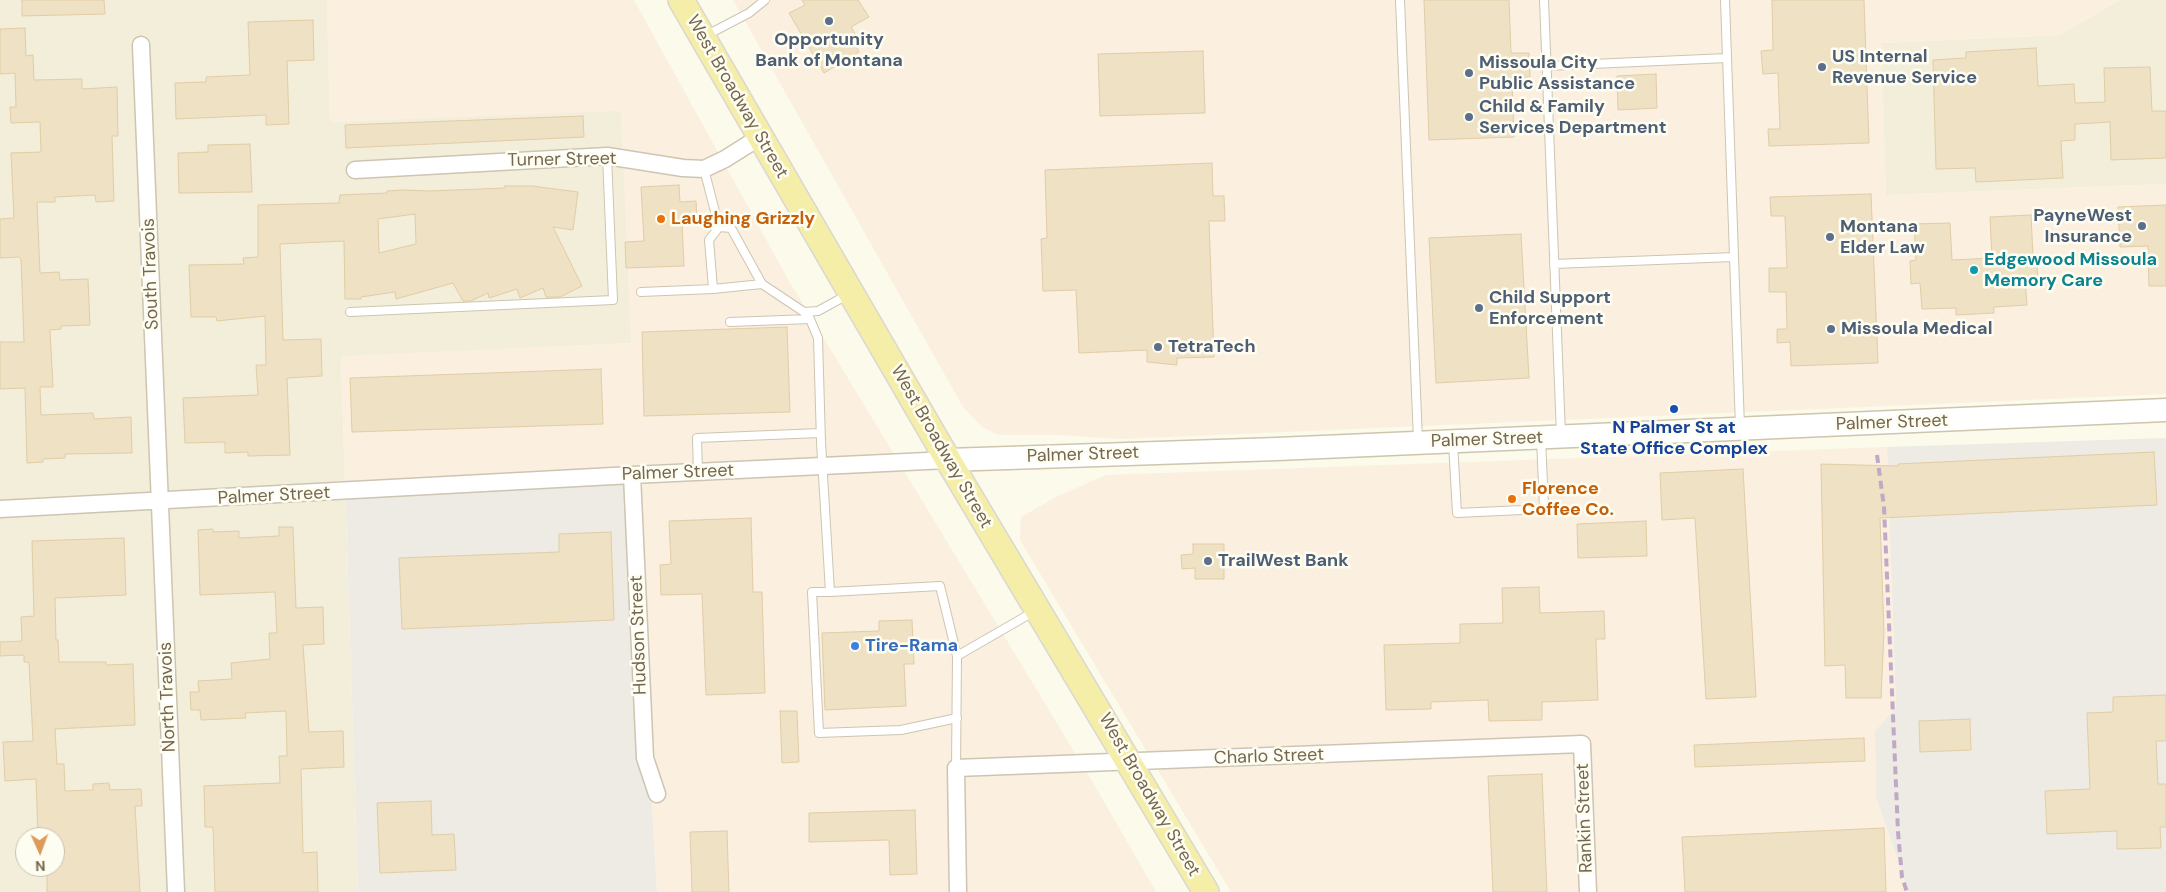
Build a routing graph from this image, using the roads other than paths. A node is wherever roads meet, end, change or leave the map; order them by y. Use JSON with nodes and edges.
{"nodes":[{"id":1,"x":681,"y":0,"type":"edge"},
{"id":2,"x":765,"y":0,"type":"edge"},
{"id":3,"x":1400,"y":0,"type":"edge"},
{"id":4,"x":1544,"y":0,"type":"edge"},
{"id":5,"x":1725,"y":0,"type":"edge"},
{"id":6,"x":703,"y":38,"type":"junction"},
{"id":7,"x":141,"y":45,"type":"dead end"},
{"id":8,"x":1727,"y":58,"type":"junction"},
{"id":9,"x":1547,"y":66,"type":"junction"},
{"id":10,"x":760,"y":137,"type":"junction"},
{"id":11,"x":607,"y":156,"type":"junction"},
{"id":12,"x":704,"y":169,"type":"junction"},
{"id":13,"x":355,"y":170,"type":"dead end"},
{"id":14,"x":719,"y":227,"type":"junction"},
{"id":15,"x":1734,"y":257,"type":"junction"},
{"id":16,"x":1554,"y":264,"type":"junction"},
{"id":17,"x":762,"y":284,"type":"junction"},
{"id":18,"x":713,"y":289,"type":"junction"},
{"id":19,"x":642,"y":292,"type":"dead end"},
{"id":20,"x":851,"y":293,"type":"junction"},
{"id":21,"x":350,"y":312,"type":"dead end"},
{"id":22,"x":807,"y":316,"type":"junction"},
{"id":23,"x":730,"y":322,"type":"dead end"},
{"id":24,"x":2166,"y":410,"type":"edge"},
{"id":25,"x":1740,"y":429,"type":"junction"},
{"id":26,"x":820,"y":433,"type":"junction"},
{"id":27,"x":1551,"y":437,"type":"junction"},
{"id":28,"x":1453,"y":441,"type":"junction"},
{"id":29,"x":1418,"y":442,"type":"junction"},
{"id":30,"x":948,"y":460,"type":"junction"},
{"id":31,"x":822,"y":466,"type":"junction"},
{"id":32,"x":698,"y":472,"type":"junction"},
{"id":33,"x":632,"y":474,"type":"junction"},
{"id":34,"x":160,"y":502,"type":"junction"},
{"id":35,"x":0,"y":509,"type":"edge"},
{"id":36,"x":830,"y":592,"type":"junction"},
{"id":37,"x":1038,"y":609,"type":"junction"},
{"id":38,"x":957,"y":656,"type":"junction"},
{"id":39,"x":957,"y":718,"type":"junction"},
{"id":40,"x":1582,"y":744,"type":"joint"},
{"id":41,"x":1131,"y":763,"type":"junction"},
{"id":42,"x":956,"y":768,"type":"junction"},
{"id":43,"x":657,"y":794,"type":"dead end"},
{"id":44,"x":1200,"y":890,"type":"edge"},
{"id":45,"x":176,"y":892,"type":"edge"},
{"id":46,"x":958,"y":892,"type":"edge"},
{"id":47,"x":1588,"y":892,"type":"edge"}],
"edges":[{"from":1,"to":6,"type":"main road","name":"West Broadway Street"},
{"from":2,"to":6,"type":"lane"},
{"from":3,"to":29,"type":"lane"},
{"from":4,"to":9,"type":"lane"},
{"from":5,"to":8,"type":"lane"},
{"from":6,"to":10,"type":"main road","name":"West Broadway Street"},
{"from":7,"to":34,"type":"street","name":"South Travois"},
{"from":8,"to":9,"type":"lane"},
{"from":8,"to":15,"type":"lane"},
{"from":9,"to":16,"type":"lane"},
{"from":10,"to":12,"type":"street","name":"Turner Street"},
{"from":10,"to":20,"type":"main road","name":"West Broadway Street"},
{"from":11,"to":12,"type":"street","name":"Turner Street"},
{"from":11,"to":13,"type":"street","name":"Turner Street"},
{"from":11,"to":21,"type":"lane"},
{"from":12,"to":14,"type":"lane"},
{"from":14,"to":17,"type":"lane"},
{"from":14,"to":18,"type":"lane"},
{"from":15,"to":16,"type":"lane"},
{"from":15,"to":25,"type":"lane"},
{"from":16,"to":27,"type":"lane"},
{"from":17,"to":18,"type":"lane"},
{"from":17,"to":22,"type":"lane"},
{"from":18,"to":19,"type":"lane"},
{"from":20,"to":22,"type":"lane"},
{"from":20,"to":30,"type":"main road","name":"West Broadway Street"},
{"from":22,"to":23,"type":"lane"},
{"from":22,"to":26,"type":"lane"},
{"from":24,"to":25,"type":"street","name":"Palmer Street"},
{"from":25,"to":27,"type":"street","name":"Palmer Street"},
{"from":26,"to":31,"type":"lane"},
{"from":26,"to":32,"type":"lane"},
{"from":27,"to":28,"type":"street","name":"Palmer Street"},
{"from":27,"to":28,"type":"lane"},
{"from":28,"to":29,"type":"street","name":"Palmer Street"},
{"from":29,"to":30,"type":"street","name":"Palmer Street"},
{"from":30,"to":31,"type":"street","name":"Palmer Street"},
{"from":30,"to":37,"type":"main road","name":"West Broadway Street"},
{"from":31,"to":32,"type":"street","name":"Palmer Street"},
{"from":31,"to":36,"type":"lane"},
{"from":32,"to":33,"type":"street","name":"Palmer Street"},
{"from":33,"to":34,"type":"street","name":"Palmer Street"},
{"from":33,"to":43,"type":"street","name":"Hudson Street"},
{"from":34,"to":35,"type":"street","name":"Palmer Street"},
{"from":34,"to":45,"type":"street","name":"North Travois"},
{"from":36,"to":38,"type":"lane"},
{"from":36,"to":39,"type":"lane"},
{"from":37,"to":38,"type":"lane"},
{"from":37,"to":41,"type":"main road","name":"West Broadway Street"},
{"from":38,"to":39,"type":"lane"},
{"from":39,"to":42,"type":"lane"},
{"from":40,"to":41,"type":"street","name":"Charlo Street"},
{"from":40,"to":47,"type":"street","name":"Rankin Street"},
{"from":41,"to":42,"type":"street","name":"Charlo Street"},
{"from":41,"to":44,"type":"main road","name":"West Broadway Street"},
{"from":42,"to":46,"type":"street"}]}
